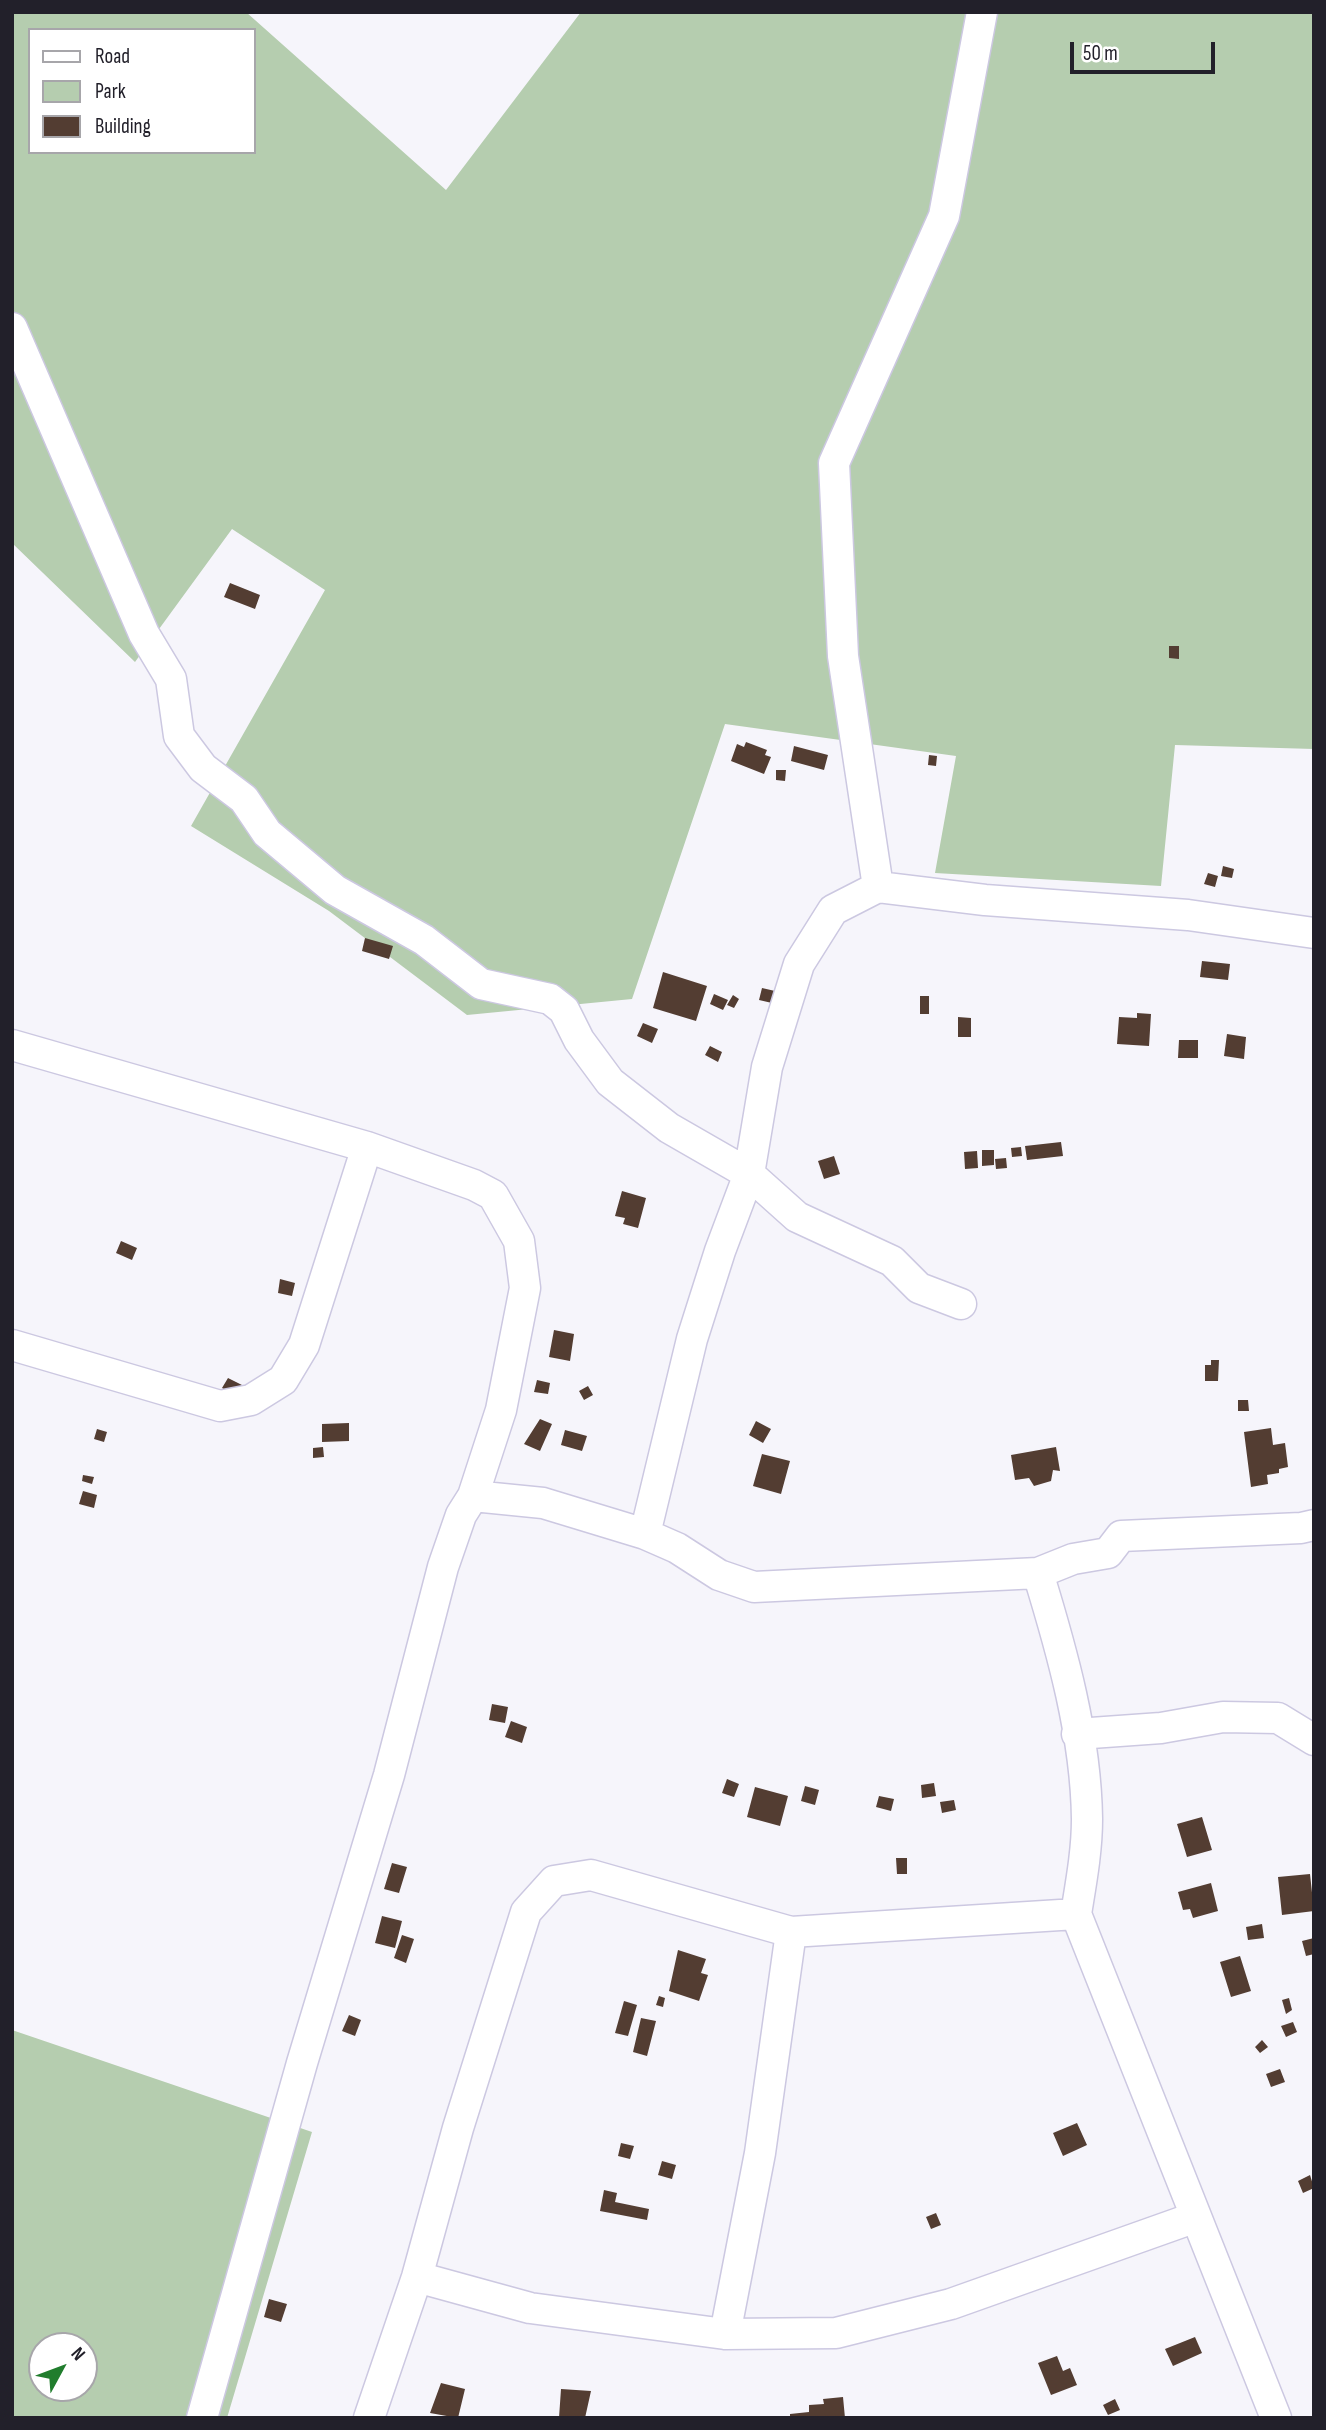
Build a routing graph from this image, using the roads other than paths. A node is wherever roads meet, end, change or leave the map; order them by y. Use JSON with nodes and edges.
{"nodes":[{"id":1,"x":982,"y":12,"type":"edge"},
{"id":2,"x":12,"y":328,"type":"edge"},
{"id":3,"x":878,"y":887,"type":"junction"},
{"id":4,"x":1314,"y":933,"type":"edge"},
{"id":5,"x":12,"y":1045,"type":"edge"},
{"id":6,"x":368,"y":1147,"type":"junction"},
{"id":7,"x":749,"y":1174,"type":"junction"},
{"id":8,"x":961,"y":1304,"type":"dead end"},
{"id":9,"x":12,"y":1345,"type":"edge"},
{"id":10,"x":473,"y":1496,"type":"junction"},
{"id":11,"x":1314,"y":1525,"type":"edge"},
{"id":12,"x":645,"y":1534,"type":"junction"},
{"id":13,"x":1038,"y":1573,"type":"junction"},
{"id":14,"x":1077,"y":1734,"type":"junction"},
{"id":15,"x":1314,"y":1740,"type":"edge"},
{"id":16,"x":1076,"y":1914,"type":"junction"},
{"id":17,"x":790,"y":1932,"type":"junction"},
{"id":18,"x":1196,"y":2217,"type":"junction"},
{"id":19,"x":416,"y":2277,"type":"junction"},
{"id":20,"x":725,"y":2334,"type":"junction"},
{"id":21,"x":202,"y":2418,"type":"edge"},
{"id":22,"x":369,"y":2418,"type":"edge"},
{"id":23,"x":1276,"y":2418,"type":"edge"}],
"edges":[{"from":1,"to":3,"type":"street"},
{"from":2,"to":7,"type":"street"},
{"from":3,"to":4,"type":"street"},
{"from":3,"to":7,"type":"street"},
{"from":5,"to":6,"type":"street"},
{"from":6,"to":9,"type":"street"},
{"from":6,"to":10,"type":"street"},
{"from":7,"to":8,"type":"street"},
{"from":7,"to":12,"type":"street"},
{"from":10,"to":12,"type":"street"},
{"from":10,"to":21,"type":"street"},
{"from":11,"to":13,"type":"street"},
{"from":12,"to":13,"type":"street"},
{"from":13,"to":14,"type":"street"},
{"from":14,"to":15,"type":"street"},
{"from":14,"to":16,"type":"street"},
{"from":16,"to":17,"type":"street"},
{"from":16,"to":18,"type":"street"},
{"from":17,"to":19,"type":"street"},
{"from":17,"to":20,"type":"street"},
{"from":18,"to":20,"type":"street"},
{"from":18,"to":23,"type":"street"},
{"from":19,"to":20,"type":"street"},
{"from":19,"to":22,"type":"street"}]}
